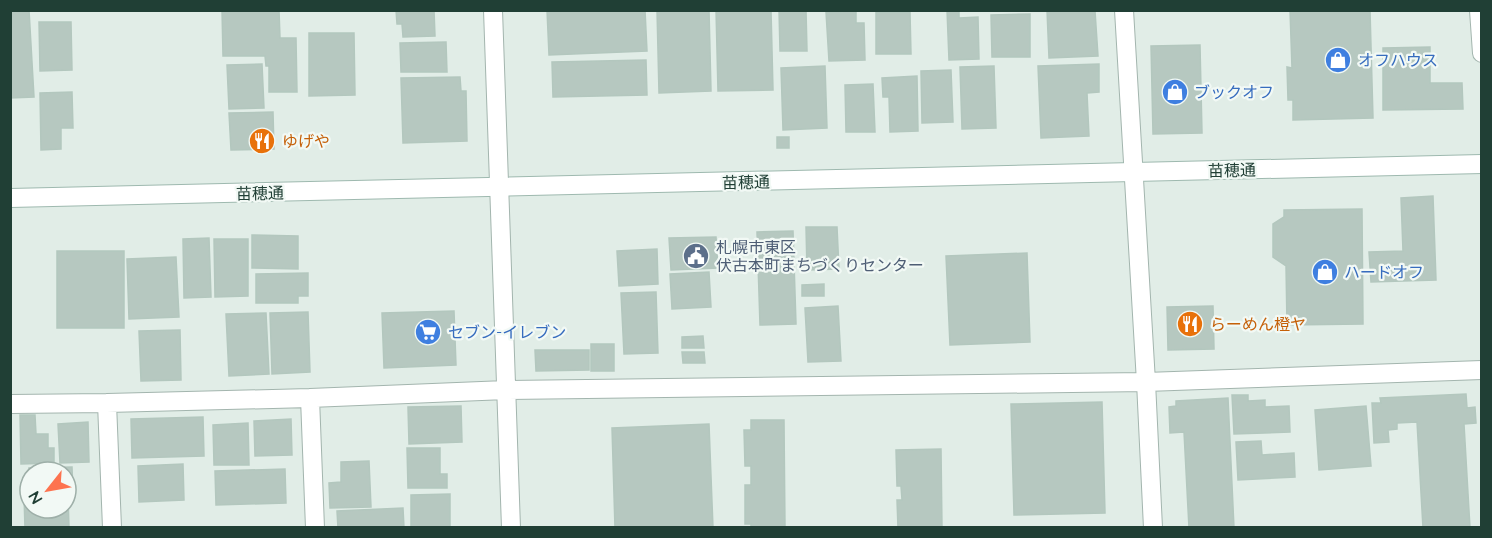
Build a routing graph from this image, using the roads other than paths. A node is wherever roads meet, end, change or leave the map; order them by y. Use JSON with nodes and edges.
{"nodes":[{"id":1,"x":493,"y":10,"type":"edge"},
{"id":2,"x":1124,"y":10,"type":"edge"},
{"id":3,"x":1479,"y":10,"type":"edge"},
{"id":4,"x":1482,"y":53,"type":"edge"},
{"id":5,"x":1482,"y":164,"type":"edge"},
{"id":6,"x":1133,"y":173,"type":"junction"},
{"id":7,"x":500,"y":188,"type":"junction"},
{"id":8,"x":10,"y":198,"type":"edge"},
{"id":9,"x":1482,"y":370,"type":"edge"},
{"id":10,"x":1146,"y":382,"type":"junction"},
{"id":11,"x":506,"y":390,"type":"junction"},
{"id":12,"x":310,"y":398,"type":"junction"},
{"id":13,"x":107,"y":403,"type":"junction"},
{"id":14,"x":10,"y":404,"type":"edge"},
{"id":15,"x":112,"y":528,"type":"edge"},
{"id":16,"x":315,"y":528,"type":"edge"},
{"id":17,"x":511,"y":528,"type":"edge"},
{"id":18,"x":1153,"y":528,"type":"edge"}],
"edges":[{"from":1,"to":7,"type":"street"},
{"from":2,"to":6,"type":"street"},
{"from":3,"to":4,"type":"street"},
{"from":5,"to":6,"type":"street","name":"苗穂通"},
{"from":6,"to":7,"type":"street","name":"苗穂通"},
{"from":6,"to":10,"type":"street"},
{"from":7,"to":8,"type":"street","name":"苗穂通"},
{"from":7,"to":11,"type":"street"},
{"from":9,"to":10,"type":"street"},
{"from":10,"to":11,"type":"street"},
{"from":10,"to":18,"type":"street"},
{"from":11,"to":12,"type":"street"},
{"from":11,"to":17,"type":"street"},
{"from":12,"to":13,"type":"street"},
{"from":12,"to":16,"type":"street"},
{"from":13,"to":14,"type":"street"},
{"from":13,"to":15,"type":"street"}]}
